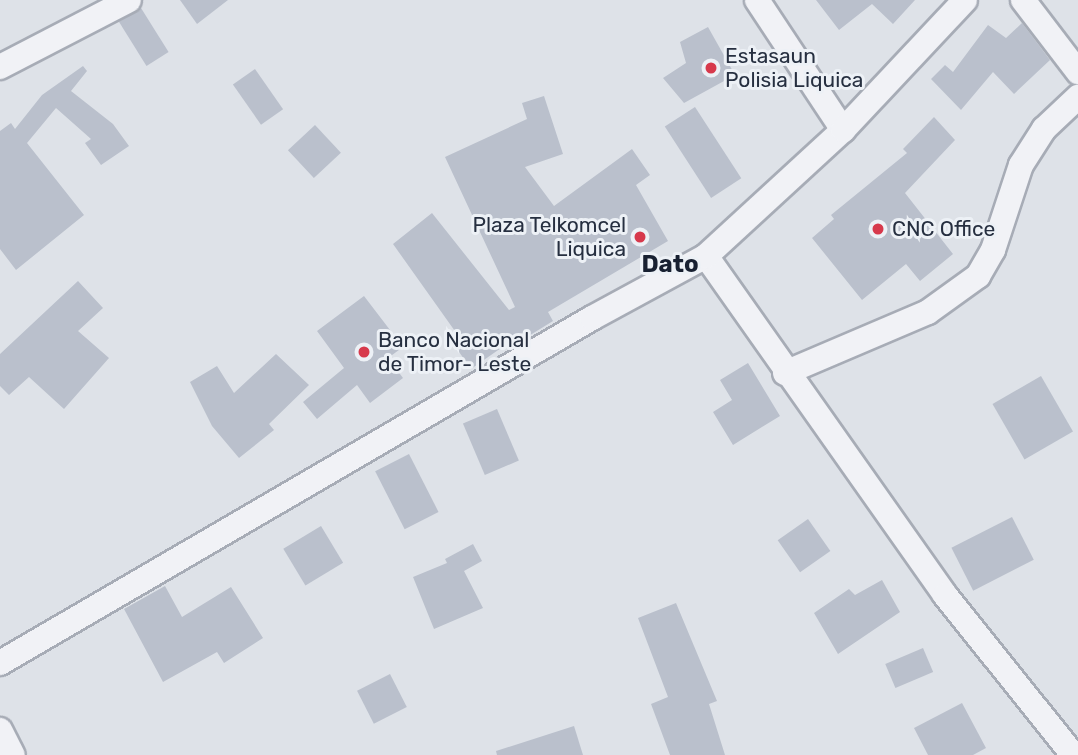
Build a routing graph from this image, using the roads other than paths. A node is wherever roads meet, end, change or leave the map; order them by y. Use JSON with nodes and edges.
{"nodes":[{"id":1,"x":129,"y":0,"type":"edge"},
{"id":2,"x":757,"y":0,"type":"edge"},
{"id":3,"x":965,"y":0,"type":"edge"},
{"id":4,"x":1023,"y":0,"type":"edge"},
{"id":5,"x":0,"y":67,"type":"edge"},
{"id":6,"x":1078,"y":72,"type":"edge"},
{"id":7,"x":1078,"y":97,"type":"edge"},
{"id":8,"x":843,"y":130,"type":"junction"},
{"id":9,"x":706,"y":256,"type":"junction"},
{"id":10,"x":785,"y":373,"type":"junction"},
{"id":11,"x":0,"y":663,"type":"edge"},
{"id":12,"x":0,"y":730,"type":"edge"},
{"id":13,"x":13,"y":755,"type":"edge"},
{"id":14,"x":1073,"y":755,"type":"edge"}],
"edges":[{"from":1,"to":5,"type":"street"},
{"from":2,"to":8,"type":"street"},
{"from":3,"to":8,"type":"street"},
{"from":4,"to":6,"type":"street"},
{"from":7,"to":10,"type":"street"},
{"from":8,"to":9,"type":"street"},
{"from":9,"to":10,"type":"street"},
{"from":9,"to":11,"type":"street"},
{"from":10,"to":14,"type":"street"},
{"from":12,"to":13,"type":"street"}]}
